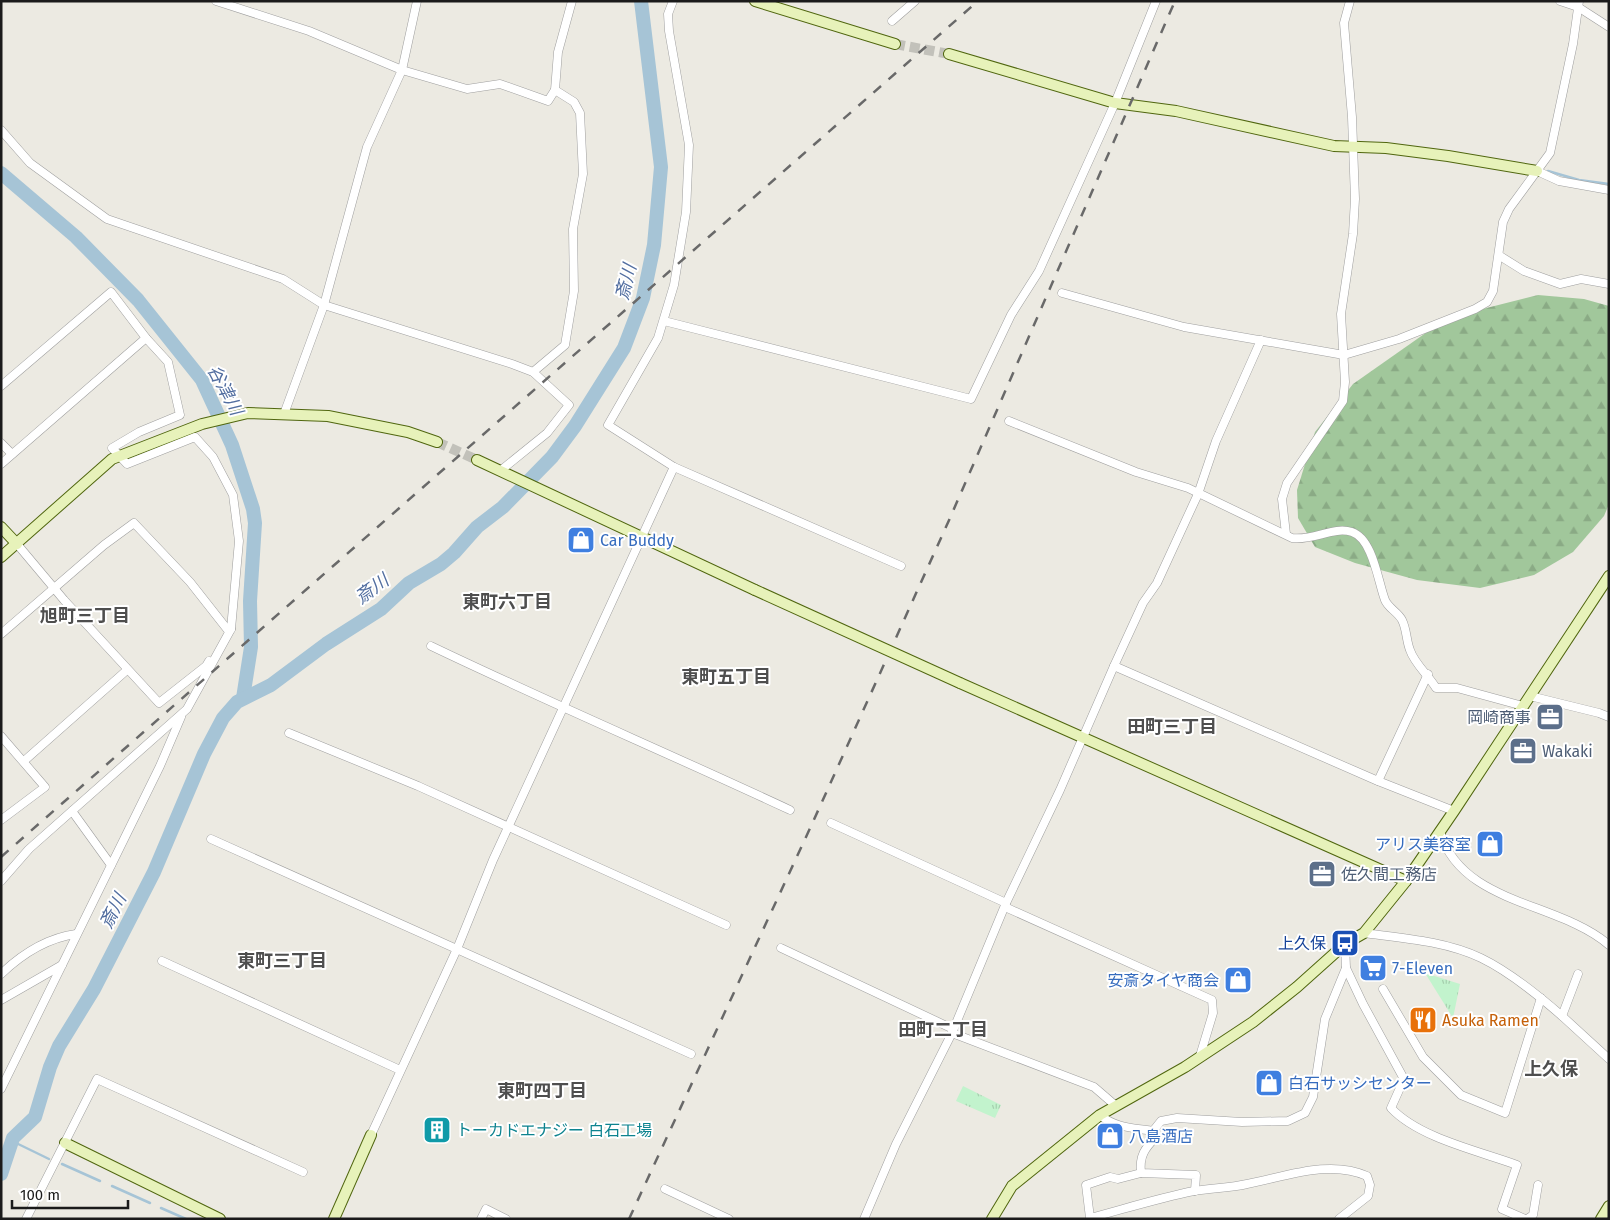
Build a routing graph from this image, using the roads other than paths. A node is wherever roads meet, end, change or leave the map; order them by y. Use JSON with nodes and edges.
{"nodes":[{"id":1,"x":216,"y":1,"type":"edge"},
{"id":2,"x":416,"y":1,"type":"edge"},
{"id":3,"x":572,"y":1,"type":"edge"},
{"id":4,"x":673,"y":1,"type":"edge"},
{"id":5,"x":755,"y":1,"type":"edge"},
{"id":6,"x":915,"y":1,"type":"edge"},
{"id":7,"x":1156,"y":1,"type":"edge"},
{"id":8,"x":1350,"y":1,"type":"edge"},
{"id":9,"x":1560,"y":1,"type":"edge"},
{"id":10,"x":1578,"y":4,"type":"edge"},
{"id":11,"x":892,"y":21,"type":"dead end"},
{"id":12,"x":1609,"y":27,"type":"edge"},
{"id":13,"x":894,"y":44,"type":"tunnel mouth"},
{"id":14,"x":949,"y":54,"type":"tunnel mouth"},
{"id":15,"x":402,"y":70,"type":"junction"},
{"id":16,"x":555,"y":90,"type":"junction"},
{"id":17,"x":1115,"y":103,"type":"junction"},
{"id":18,"x":1,"y":130,"type":"edge"},
{"id":19,"x":1353,"y":148,"type":"junction"},
{"id":20,"x":1537,"y":172,"type":"junction"},
{"id":21,"x":1609,"y":190,"type":"edge"},
{"id":22,"x":1500,"y":256,"type":"junction"},
{"id":23,"x":1609,"y":284,"type":"edge"},
{"id":24,"x":1062,"y":293,"type":"dead end"},
{"id":25,"x":324,"y":305,"type":"junction"},
{"id":26,"x":664,"y":322,"type":"junction"},
{"id":27,"x":146,"y":338,"type":"junction"},
{"id":28,"x":1261,"y":340,"type":"junction"},
{"id":29,"x":1344,"y":355,"type":"junction"},
{"id":30,"x":533,"y":372,"type":"junction"},
{"id":31,"x":1,"y":386,"type":"edge"},
{"id":32,"x":284,"y":414,"type":"junction"},
{"id":33,"x":1009,"y":421,"type":"dead end"},
{"id":34,"x":437,"y":442,"type":"tunnel mouth"},
{"id":35,"x":1,"y":443,"type":"edge"},
{"id":36,"x":12,"y":454,"type":"junction"},
{"id":37,"x":119,"y":457,"type":"junction"},
{"id":38,"x":477,"y":460,"type":"tunnel mouth"},
{"id":39,"x":1,"y":464,"type":"edge"},
{"id":40,"x":674,"y":467,"type":"junction"},
{"id":41,"x":502,"y":472,"type":"junction"},
{"id":42,"x":1198,"y":494,"type":"junction"},
{"id":43,"x":1,"y":526,"type":"edge"},
{"id":44,"x":1286,"y":534,"type":"junction"},
{"id":45,"x":641,"y":538,"type":"junction"},
{"id":46,"x":17,"y":544,"type":"junction"},
{"id":47,"x":1,"y":557,"type":"edge"},
{"id":48,"x":902,"y":566,"type":"dead end"},
{"id":49,"x":1609,"y":576,"type":"edge"},
{"id":50,"x":54,"y":588,"type":"junction"},
{"id":51,"x":229,"y":629,"type":"junction"},
{"id":52,"x":1,"y":634,"type":"edge"},
{"id":53,"x":431,"y":646,"type":"dead end"},
{"id":54,"x":1114,"y":666,"type":"junction"},
{"id":55,"x":127,"y":670,"type":"junction"},
{"id":56,"x":1428,"y":674,"type":"junction"},
{"id":57,"x":1530,"y":696,"type":"junction"},
{"id":58,"x":1523,"y":706,"type":"junction"},
{"id":59,"x":562,"y":708,"type":"junction"},
{"id":60,"x":181,"y":715,"type":"junction"},
{"id":61,"x":1609,"y":717,"type":"edge"},
{"id":62,"x":288,"y":733,"type":"dead end"},
{"id":63,"x":1,"y":736,"type":"edge"},
{"id":64,"x":1083,"y":736,"type":"junction"},
{"id":65,"x":24,"y":761,"type":"junction"},
{"id":66,"x":1378,"y":781,"type":"junction"},
{"id":67,"x":72,"y":810,"type":"junction"},
{"id":68,"x":790,"y":810,"type":"dead end"},
{"id":69,"x":1454,"y":811,"type":"junction"},
{"id":70,"x":2,"y":818,"type":"edge"},
{"id":71,"x":831,"y":823,"type":"dead end"},
{"id":72,"x":509,"y":828,"type":"junction"},
{"id":73,"x":1440,"y":832,"type":"junction"},
{"id":74,"x":211,"y":839,"type":"dead end"},
{"id":75,"x":111,"y":865,"type":"junction"},
{"id":76,"x":1,"y":881,"type":"edge"},
{"id":77,"x":1406,"y":881,"type":"junction"},
{"id":78,"x":1006,"y":905,"type":"junction"},
{"id":79,"x":726,"y":925,"type":"dead end"},
{"id":80,"x":1364,"y":933,"type":"junction"},
{"id":81,"x":76,"y":934,"type":"junction"},
{"id":82,"x":1345,"y":944,"type":"junction"},
{"id":83,"x":1609,"y":945,"type":"edge"},
{"id":84,"x":781,"y":948,"type":"dead end"},
{"id":85,"x":456,"y":949,"type":"junction"},
{"id":86,"x":162,"y":961,"type":"dead end"},
{"id":87,"x":62,"y":965,"type":"junction"},
{"id":88,"x":1346,"y":968,"type":"junction"},
{"id":89,"x":1,"y":974,"type":"edge"},
{"id":90,"x":1578,"y":974,"type":"dead end"},
{"id":91,"x":1383,"y":989,"type":"dead end"},
{"id":92,"x":1541,"y":998,"type":"junction"},
{"id":93,"x":1,"y":1000,"type":"edge"},
{"id":94,"x":1562,"y":1016,"type":"junction"},
{"id":95,"x":952,"y":1031,"type":"junction"},
{"id":96,"x":691,"y":1054,"type":"dead end"},
{"id":97,"x":1200,"y":1056,"type":"junction"},
{"id":98,"x":1609,"y":1059,"type":"edge"},
{"id":99,"x":12,"y":1065,"type":"junction"},
{"id":100,"x":400,"y":1070,"type":"junction"},
{"id":101,"x":1,"y":1075,"type":"edge"},
{"id":102,"x":1,"y":1089,"type":"edge"},
{"id":103,"x":1116,"y":1106,"type":"junction"},
{"id":104,"x":1100,"y":1115,"type":"junction"},
{"id":105,"x":1153,"y":1131,"type":"junction"},
{"id":106,"x":372,"y":1135,"type":"joint"},
{"id":107,"x":65,"y":1143,"type":"junction"},
{"id":108,"x":303,"y":1172,"type":"dead end"},
{"id":109,"x":1141,"y":1173,"type":"junction"},
{"id":110,"x":1538,"y":1185,"type":"dead end"},
{"id":111,"x":665,"y":1189,"type":"dead end"},
{"id":112,"x":1195,"y":1191,"type":"junction"},
{"id":113,"x":1609,"y":1206,"type":"edge"},
{"id":114,"x":208,"y":1216,"type":"edge"},
{"id":115,"x":1603,"y":1218,"type":"edge"},
{"id":116,"x":26,"y":1219,"type":"edge"},
{"id":117,"x":220,"y":1219,"type":"edge"},
{"id":118,"x":334,"y":1219,"type":"edge"},
{"id":119,"x":481,"y":1219,"type":"edge"},
{"id":120,"x":506,"y":1219,"type":"edge"},
{"id":121,"x":729,"y":1219,"type":"edge"},
{"id":122,"x":864,"y":1219,"type":"edge"},
{"id":123,"x":992,"y":1219,"type":"edge"},
{"id":124,"x":1340,"y":1219,"type":"edge"},
{"id":125,"x":1526,"y":1219,"type":"edge"}],
"edges":[{"from":1,"to":15,"type":"street"},
{"from":2,"to":15,"type":"street"},
{"from":3,"to":16,"type":"street"},
{"from":4,"to":26,"type":"street"},
{"from":5,"to":13,"type":"street"},
{"from":6,"to":11,"type":"street"},
{"from":7,"to":17,"type":"street"},
{"from":8,"to":19,"type":"street"},
{"from":9,"to":10,"type":"street"},
{"from":10,"to":12,"type":"street"},
{"from":10,"to":20,"type":"street"},
{"from":14,"to":17,"type":"street"},
{"from":15,"to":16,"type":"street"},
{"from":15,"to":25,"type":"street"},
{"from":16,"to":30,"type":"street"},
{"from":17,"to":19,"type":"street"},
{"from":17,"to":26,"type":"street"},
{"from":18,"to":25,"type":"street"},
{"from":19,"to":20,"type":"street"},
{"from":19,"to":29,"type":"street"},
{"from":20,"to":21,"type":"street"},
{"from":20,"to":22,"type":"street"},
{"from":22,"to":23,"type":"street"},
{"from":22,"to":29,"type":"street"},
{"from":24,"to":28,"type":"street"},
{"from":25,"to":30,"type":"street"},
{"from":25,"to":32,"type":"street"},
{"from":26,"to":40,"type":"street"},
{"from":27,"to":31,"type":"street"},
{"from":27,"to":36,"type":"street"},
{"from":27,"to":37,"type":"street"},
{"from":28,"to":29,"type":"street"},
{"from":28,"to":42,"type":"street"},
{"from":29,"to":44,"type":"street"},
{"from":30,"to":41,"type":"street"},
{"from":32,"to":34,"type":"street"},
{"from":32,"to":37,"type":"street"},
{"from":33,"to":42,"type":"street"},
{"from":35,"to":36,"type":"street"},
{"from":36,"to":39,"type":"street"},
{"from":37,"to":46,"type":"street"},
{"from":37,"to":51,"type":"street"},
{"from":38,"to":41,"type":"street"},
{"from":40,"to":45,"type":"street"},
{"from":40,"to":48,"type":"street"},
{"from":41,"to":45,"type":"street"},
{"from":42,"to":44,"type":"street"},
{"from":42,"to":54,"type":"street"},
{"from":43,"to":46,"type":"street"},
{"from":44,"to":56,"type":"street"},
{"from":45,"to":59,"type":"street"},
{"from":45,"to":64,"type":"street","bridge":true},
{"from":46,"to":47,"type":"street"},
{"from":46,"to":50,"type":"street"},
{"from":49,"to":57,"type":"street"},
{"from":50,"to":51,"type":"street"},
{"from":50,"to":52,"type":"street"},
{"from":50,"to":55,"type":"street"},
{"from":51,"to":55,"type":"street"},
{"from":51,"to":60,"type":"street"},
{"from":53,"to":59,"type":"street"},
{"from":54,"to":64,"type":"street"},
{"from":54,"to":66,"type":"street"},
{"from":55,"to":65,"type":"street"},
{"from":56,"to":58,"type":"street"},
{"from":56,"to":66,"type":"street"},
{"from":57,"to":58,"type":"street"},
{"from":57,"to":61,"type":"street"},
{"from":58,"to":69,"type":"street"},
{"from":59,"to":68,"type":"street"},
{"from":59,"to":72,"type":"street"},
{"from":60,"to":67,"type":"street"},
{"from":60,"to":75,"type":"street"},
{"from":62,"to":72,"type":"street"},
{"from":63,"to":65,"type":"street"},
{"from":64,"to":77,"type":"street"},
{"from":64,"to":78,"type":"street"},
{"from":65,"to":70,"type":"street"},
{"from":66,"to":69,"type":"street"},
{"from":67,"to":75,"type":"street"},
{"from":67,"to":76,"type":"street"},
{"from":69,"to":73,"type":"street"},
{"from":71,"to":78,"type":"street"},
{"from":72,"to":79,"type":"street"},
{"from":72,"to":85,"type":"street"},
{"from":73,"to":77,"type":"street"},
{"from":73,"to":83,"type":"street"},
{"from":74,"to":85,"type":"street"},
{"from":75,"to":81,"type":"street"},
{"from":77,"to":80,"type":"street"},
{"from":78,"to":95,"type":"street"},
{"from":78,"to":97,"type":"street"},
{"from":80,"to":82,"type":"street"},
{"from":80,"to":92,"type":"street"},
{"from":81,"to":87,"type":"street"},
{"from":81,"to":89,"type":"street"},
{"from":82,"to":88,"type":"street"},
{"from":82,"to":97,"type":"street"},
{"from":84,"to":95,"type":"street"},
{"from":85,"to":96,"type":"street"},
{"from":85,"to":100,"type":"street"},
{"from":86,"to":100,"type":"street"},
{"from":87,"to":93,"type":"street"},
{"from":87,"to":99,"type":"street"},
{"from":88,"to":105,"type":"street"},
{"from":88,"to":125,"type":"street"},
{"from":90,"to":94,"type":"street"},
{"from":91,"to":92,"type":"street"},
{"from":92,"to":94,"type":"street"},
{"from":94,"to":98,"type":"street"},
{"from":95,"to":103,"type":"street"},
{"from":95,"to":122,"type":"street"},
{"from":97,"to":103,"type":"street"},
{"from":99,"to":101,"type":"street"},
{"from":99,"to":102,"type":"street"},
{"from":100,"to":106,"type":"street"},
{"from":103,"to":104,"type":"street"},
{"from":104,"to":105,"type":"street"},
{"from":104,"to":123,"type":"street"},
{"from":105,"to":109,"type":"street"},
{"from":106,"to":118,"type":"street"},
{"from":107,"to":108,"type":"street"},
{"from":107,"to":114,"type":"street"},
{"from":107,"to":116,"type":"street"},
{"from":109,"to":112,"type":"street"},
{"from":109,"to":112,"type":"street"},
{"from":110,"to":125,"type":"street"},
{"from":111,"to":121,"type":"street"},
{"from":112,"to":124,"type":"street"},
{"from":113,"to":115,"type":"street"},
{"from":114,"to":117,"type":"street"},
{"from":119,"to":120,"type":"street"}]}
